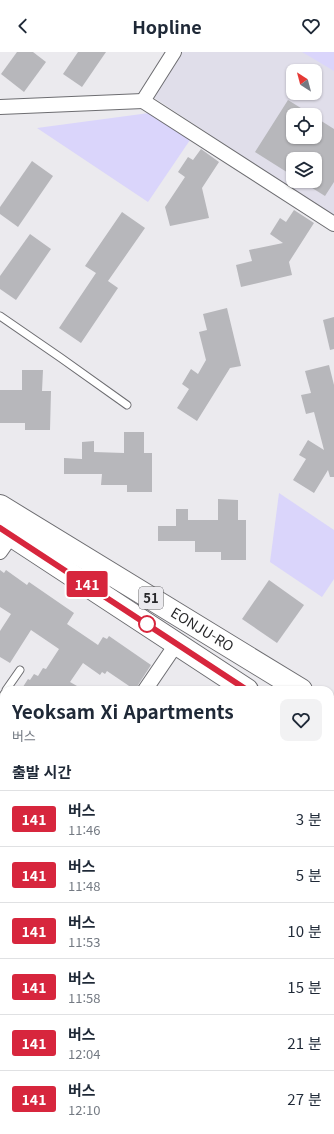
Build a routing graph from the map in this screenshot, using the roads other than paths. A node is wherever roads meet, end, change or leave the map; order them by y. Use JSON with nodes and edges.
{"nodes":[{"id":1,"x":174,"y":52,"type":"edge"},
{"id":2,"x":143,"y":102,"type":"junction"},
{"id":3,"x":0,"y":107,"type":"edge"},
{"id":4,"x":334,"y":224,"type":"edge"},
{"id":5,"x":0,"y":316,"type":"edge"},
{"id":6,"x":127,"y":405,"type":"dead end"},
{"id":7,"x":0,"y":506,"type":"edge"},
{"id":8,"x":4,"y":538,"type":"edge"},
{"id":9,"x":176,"y":643,"type":"junction"},
{"id":10,"x":20,"y":670,"type":"dead end"},
{"id":11,"x":9,"y":686,"type":"edge"},
{"id":12,"x":148,"y":686,"type":"edge"},
{"id":13,"x":241,"y":686,"type":"edge"},
{"id":14,"x":294,"y":686,"type":"edge"}],
"edges":[{"from":1,"to":2,"type":"street"},
{"from":2,"to":3,"type":"street"},
{"from":2,"to":4,"type":"street"},
{"from":5,"to":6,"type":"lane"},
{"from":7,"to":14,"type":"main road","name":"EONJU-RO","number":"51"},
{"from":8,"to":9,"type":"main road","name":"EONJU-RO","number":"51"},
{"from":9,"to":12,"type":"street"},
{"from":9,"to":13,"type":"main road","name":"EONJU-RO","number":"51"},
{"from":10,"to":11,"type":"lane"}]}
